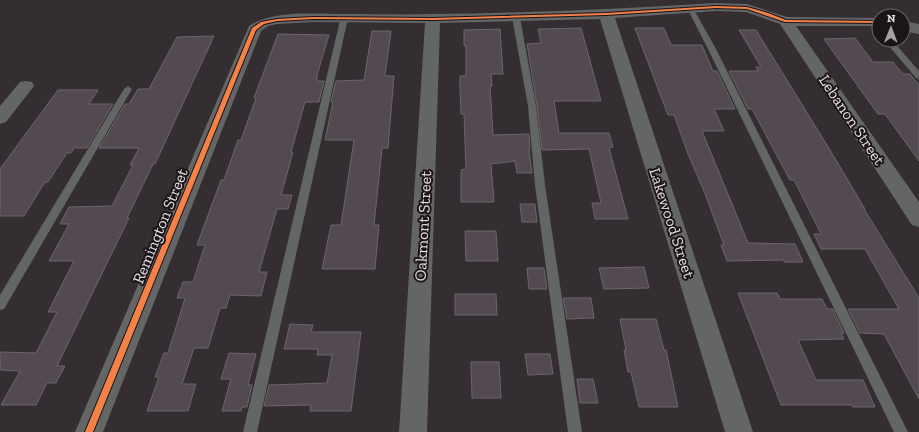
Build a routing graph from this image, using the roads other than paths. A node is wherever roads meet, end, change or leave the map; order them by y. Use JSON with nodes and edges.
{"nodes":[{"id":1,"x":690,"y":8,"type":"junction"},
{"id":2,"x":606,"y":14,"type":"junction"},
{"id":3,"x":516,"y":17,"type":"junction"},
{"id":4,"x":344,"y":18,"type":"junction"},
{"id":5,"x":433,"y":20,"type":"junction"},
{"id":6,"x":785,"y":21,"type":"junction"},
{"id":7,"x":871,"y":25,"type":"edge"},
{"id":8,"x":895,"y":48,"type":"edge"},
{"id":9,"x":919,"y":76,"type":"edge"},
{"id":10,"x":26,"y":86,"type":"dead end"},
{"id":11,"x":128,"y":89,"type":"dead end"},
{"id":12,"x":0,"y":118,"type":"edge"},
{"id":13,"x":919,"y":219,"type":"edge"},
{"id":14,"x":0,"y":305,"type":"edge"},
{"id":15,"x":89,"y":432,"type":"edge"},
{"id":16,"x":250,"y":432,"type":"edge"},
{"id":17,"x":413,"y":432,"type":"edge"},
{"id":18,"x":575,"y":432,"type":"edge"},
{"id":19,"x":739,"y":432,"type":"edge"},
{"id":20,"x":901,"y":432,"type":"edge"}],
"edges":[{"from":1,"to":2,"type":"street"},
{"from":1,"to":6,"type":"street"},
{"from":1,"to":20,"type":"lane"},
{"from":2,"to":3,"type":"street"},
{"from":2,"to":19,"type":"street","name":"Lakewood Street"},
{"from":3,"to":5,"type":"street"},
{"from":3,"to":18,"type":"lane"},
{"from":4,"to":5,"type":"street"},
{"from":4,"to":15,"type":"street","name":"Remington Street"},
{"from":4,"to":16,"type":"lane"},
{"from":5,"to":17,"type":"street","name":"Oakmont Street"},
{"from":6,"to":7,"type":"street"},
{"from":6,"to":13,"type":"street","name":"Lebanon Street"},
{"from":8,"to":9,"type":"lane"},
{"from":10,"to":12,"type":"street"},
{"from":11,"to":14,"type":"lane"}]}
